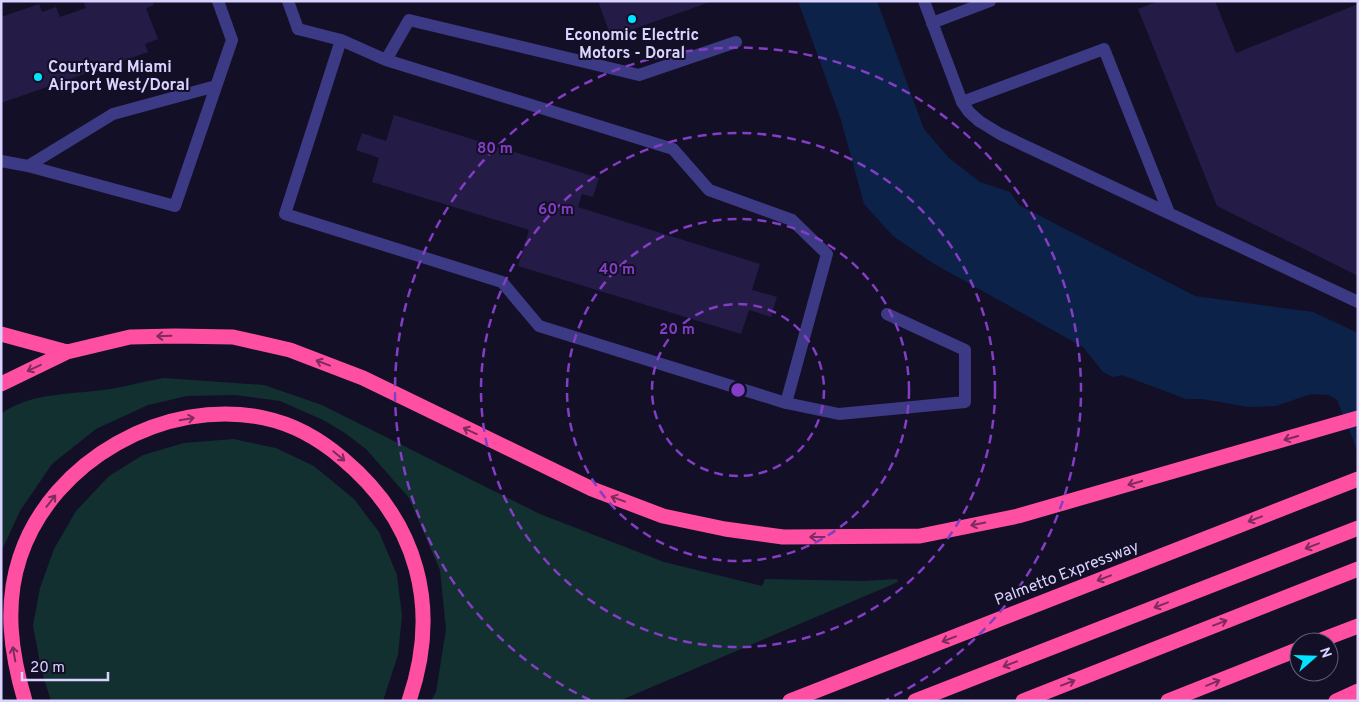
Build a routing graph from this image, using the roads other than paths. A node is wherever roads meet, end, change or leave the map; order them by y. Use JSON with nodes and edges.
{"nodes":[{"id":1,"x":218,"y":1,"type":"edge"},
{"id":2,"x":288,"y":1,"type":"edge"},
{"id":3,"x":924,"y":1,"type":"edge"},
{"id":4,"x":990,"y":1,"type":"edge"},
{"id":5,"x":932,"y":23,"type":"junction"},
{"id":6,"x":340,"y":40,"type":"junction"},
{"id":7,"x":736,"y":42,"type":"dead end"},
{"id":8,"x":386,"y":60,"type":"junction"},
{"id":9,"x":216,"y":86,"type":"junction"},
{"id":10,"x":962,"y":102,"type":"junction"},
{"id":11,"x":1,"y":161,"type":"edge"},
{"id":12,"x":28,"y":166,"type":"junction"},
{"id":13,"x":1169,"y":213,"type":"junction"},
{"id":14,"x":1358,"y":302,"type":"edge"},
{"id":15,"x":887,"y":314,"type":"dead end"},
{"id":16,"x":1,"y":334,"type":"edge"},
{"id":17,"x":68,"y":352,"type":"junction"},
{"id":18,"x":1,"y":384,"type":"edge"},
{"id":19,"x":786,"y":403,"type":"junction"},
{"id":20,"x":1358,"y":418,"type":"edge"},
{"id":21,"x":1354,"y":480,"type":"edge"},
{"id":22,"x":1358,"y":528,"type":"edge"},
{"id":23,"x":1358,"y":569,"type":"edge"},
{"id":24,"x":1358,"y":626,"type":"edge"},
{"id":25,"x":1339,"y":633,"type":"edge"},
{"id":26,"x":1289,"y":653,"type":"edge"},
{"id":27,"x":1358,"y":691,"type":"edge"},
{"id":28,"x":26,"y":701,"type":"edge"},
{"id":29,"x":409,"y":701,"type":"edge"},
{"id":30,"x":790,"y":701,"type":"edge"},
{"id":31,"x":915,"y":701,"type":"edge"},
{"id":32,"x":1023,"y":701,"type":"edge"},
{"id":33,"x":1168,"y":701,"type":"edge"},
{"id":34,"x":1336,"y":701,"type":"edge"}],
"edges":[{"from":1,"to":9,"type":"street"},
{"from":2,"to":6,"type":"street"},
{"from":3,"to":5,"type":"street"},
{"from":4,"to":5,"type":"street"},
{"from":5,"to":10,"type":"street"},
{"from":6,"to":8,"type":"street"},
{"from":6,"to":19,"type":"street"},
{"from":7,"to":8,"type":"street"},
{"from":8,"to":19,"type":"street"},
{"from":9,"to":12,"type":"street"},
{"from":9,"to":12,"type":"street"},
{"from":10,"to":13,"type":"street"},
{"from":10,"to":13,"type":"street"},
{"from":11,"to":12,"type":"street"},
{"from":13,"to":14,"type":"street"},
{"from":15,"to":19,"type":"street"},
{"from":16,"to":17,"type":"highway"},
{"from":17,"to":18,"type":"highway","one_way":true},
{"from":20,"to":17,"type":"highway","one_way":true},
{"from":21,"to":30,"type":"highway","name":"Palmetto Expressway","one_way":true},
{"from":22,"to":31,"type":"highway","one_way":true},
{"from":32,"to":23,"type":"highway","one_way":true},
{"from":24,"to":25,"type":"highway"},
{"from":33,"to":26,"type":"highway","one_way":true},
{"from":27,"to":34,"type":"highway"},
{"from":28,"to":29,"type":"highway","one_way":true}]}
